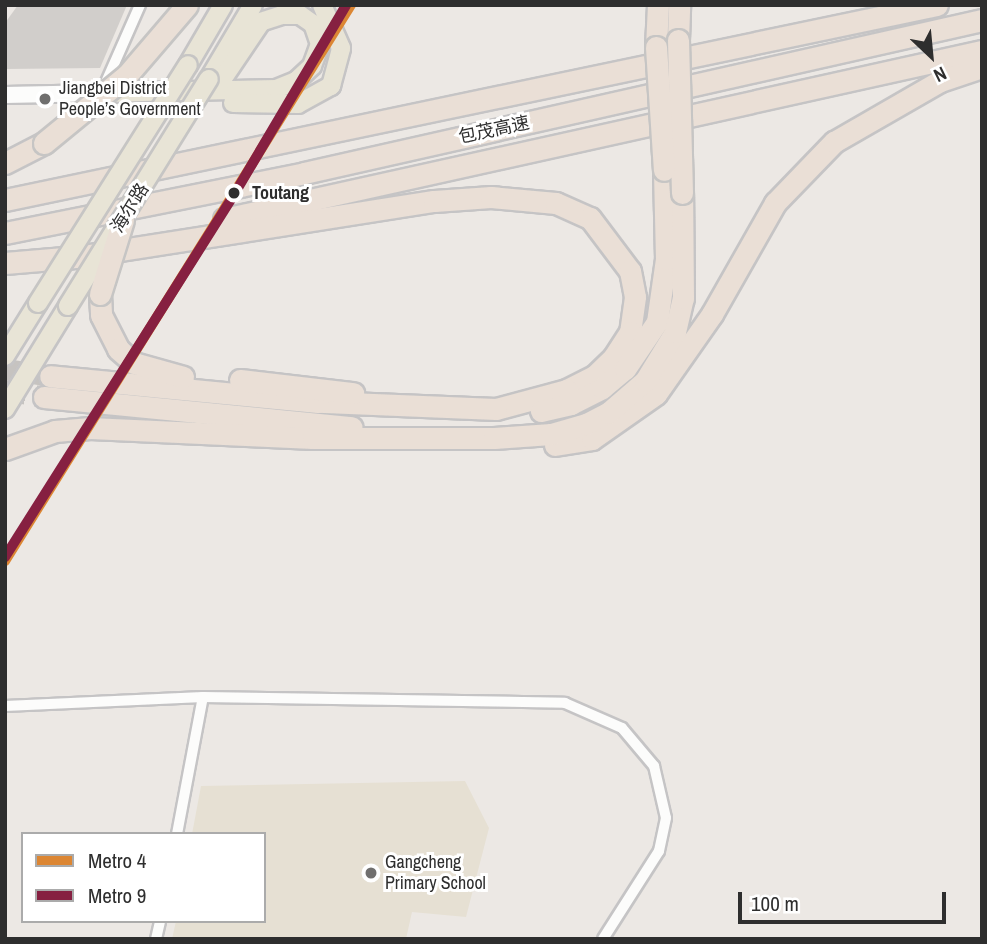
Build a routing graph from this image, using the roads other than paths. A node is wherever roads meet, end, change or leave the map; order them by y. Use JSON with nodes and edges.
{"nodes":[{"id":1,"x":140,"y":5,"type":"edge"},
{"id":2,"x":187,"y":5,"type":"edge"},
{"id":3,"x":223,"y":5,"type":"edge"},
{"id":4,"x":253,"y":5,"type":"edge"},
{"id":5,"x":322,"y":5,"type":"edge"},
{"id":6,"x":658,"y":5,"type":"edge"},
{"id":7,"x":679,"y":5,"type":"edge"},
{"id":8,"x":937,"y":5,"type":"edge"},
{"id":9,"x":883,"y":12,"type":"edge"},
{"id":10,"x":982,"y":20,"type":"edge"},
{"id":11,"x":982,"y":51,"type":"edge"},
{"id":12,"x":982,"y":67,"type":"edge"},
{"id":13,"x":214,"y":81,"type":"junction"},
{"id":14,"x":101,"y":93,"type":"junction"},
{"id":15,"x":5,"y":95,"type":"edge"},
{"id":16,"x":5,"y":163,"type":"edge"},
{"id":17,"x":5,"y":200,"type":"edge"},
{"id":18,"x":123,"y":220,"type":"junction"},
{"id":19,"x":5,"y":233,"type":"edge"},
{"id":20,"x":5,"y":263,"type":"edge"},
{"id":21,"x":5,"y":356,"type":"edge"},
{"id":22,"x":407,"y":404,"type":"junction"},
{"id":23,"x":5,"y":409,"type":"edge"},
{"id":24,"x":496,"y":410,"type":"junction"},
{"id":25,"x":409,"y":435,"type":"junction"},
{"id":26,"x":494,"y":438,"type":"junction"},
{"id":27,"x":5,"y":449,"type":"edge"},
{"id":28,"x":203,"y":696,"type":"junction"},
{"id":29,"x":5,"y":706,"type":"edge"},
{"id":30,"x":177,"y":832,"type":"edge"},
{"id":31,"x":603,"y":939,"type":"edge"}],
"edges":[{"from":1,"to":14,"type":"street"},
{"from":2,"to":16,"type":"highway","bridge":true},
{"from":3,"to":21,"type":"main road","name":"海尔路","bridge":true},
{"from":4,"to":13,"type":"main road","name":"海尔路"},
{"from":5,"to":14,"type":"main road"},
{"from":6,"to":24,"type":"highway","bridge":true},
{"from":7,"to":26,"type":"highway","bridge":true},
{"from":8,"to":9,"type":"highway"},
{"from":9,"to":17,"type":"highway"},
{"from":10,"to":19,"type":"highway","name":"包茂高速"},
{"from":11,"to":20,"type":"highway","name":"包茂高速"},
{"from":12,"to":26,"type":"highway"},
{"from":13,"to":14,"type":"main road"},
{"from":13,"to":18,"type":"main road","name":"海尔路","bridge":true},
{"from":14,"to":15,"type":"street"},
{"from":18,"to":22,"type":"highway","bridge":true},
{"from":18,"to":23,"type":"main road","name":"海尔路","bridge":true},
{"from":20,"to":24,"type":"highway"},
{"from":22,"to":24,"type":"highway"},
{"from":22,"to":25,"type":"highway"},
{"from":25,"to":26,"type":"highway"},
{"from":25,"to":27,"type":"highway"},
{"from":28,"to":29,"type":"street"},
{"from":28,"to":30,"type":"street"},
{"from":28,"to":31,"type":"street"}]}
